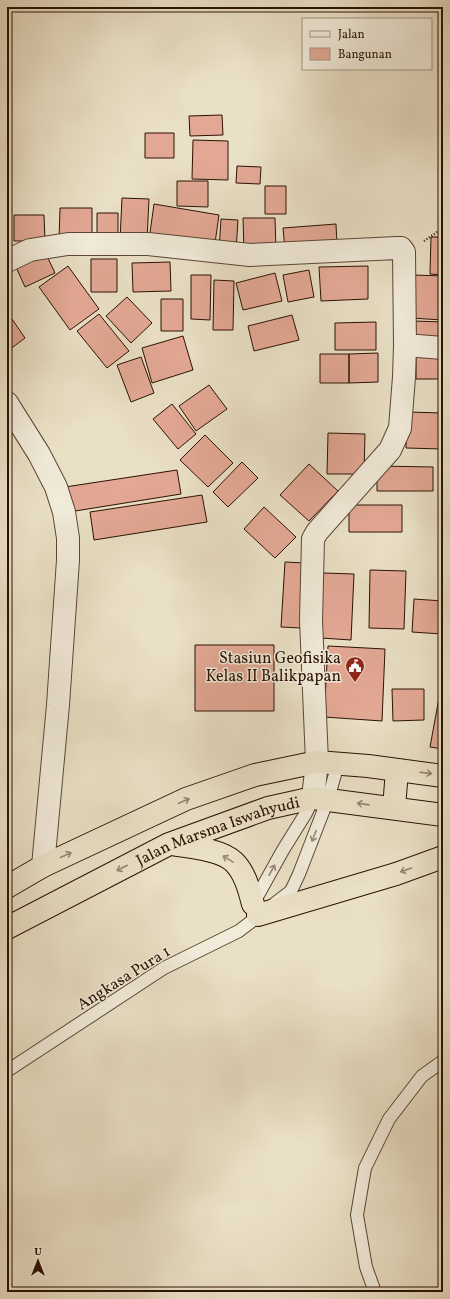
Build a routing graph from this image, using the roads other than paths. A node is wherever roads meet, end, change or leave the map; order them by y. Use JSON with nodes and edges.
{"nodes":[{"id":1,"x":7,"y":261,"type":"edge"},
{"id":2,"x":405,"y":345,"type":"junction"},
{"id":3,"x":443,"y":348,"type":"edge"},
{"id":4,"x":7,"y":403,"type":"edge"},
{"id":5,"x":328,"y":763,"type":"junction"},
{"id":6,"x":397,"y":770,"type":"junction"},
{"id":7,"x":443,"y":776,"type":"edge"},
{"id":8,"x":320,"y":799,"type":"junction"},
{"id":9,"x":394,"y":808,"type":"junction"},
{"id":10,"x":443,"y":815,"type":"edge"},
{"id":11,"x":169,"y":844,"type":"junction"},
{"id":12,"x":443,"y":857,"type":"edge"},
{"id":13,"x":43,"y":866,"type":"junction"},
{"id":14,"x":7,"y":887,"type":"edge"},
{"id":15,"x":256,"y":909,"type":"junction"},
{"id":16,"x":7,"y":928,"type":"edge"},
{"id":17,"x":443,"y":1061,"type":"edge"},
{"id":18,"x":7,"y":1071,"type":"edge"},
{"id":19,"x":375,"y":1292,"type":"edge"}],
"edges":[{"from":1,"to":2,"type":"street"},
{"from":2,"to":3,"type":"street"},
{"from":2,"to":5,"type":"street"},
{"from":4,"to":13,"type":"street"},
{"from":5,"to":6,"type":"highway"},
{"from":5,"to":8,"type":"street"},
{"from":13,"to":5,"type":"highway","one_way":true},
{"from":6,"to":7,"type":"highway","one_way":true},
{"from":6,"to":9,"type":"highway"},
{"from":9,"to":8,"type":"highway","name":"Jalan Marsma Iswahyudi","one_way":true},
{"from":8,"to":11,"type":"highway","name":"Jalan Marsma Iswahyudi"},
{"from":15,"to":8,"type":"lane","one_way":true},
{"from":8,"to":15,"type":"lane","name":"Angkasa Pura 1","one_way":true},
{"from":9,"to":10,"type":"highway","name":"Jalan Marsma Iswahyudi"},
{"from":15,"to":11,"type":"highway","one_way":true},
{"from":11,"to":16,"type":"highway","name":"Jalan Marsma Iswahyudi","one_way":true},
{"from":12,"to":15,"type":"highway","one_way":true},
{"from":13,"to":14,"type":"highway"},
{"from":15,"to":18,"type":"lane","name":"Angkasa Pura 1"},
{"from":17,"to":19,"type":"lane"}]}
